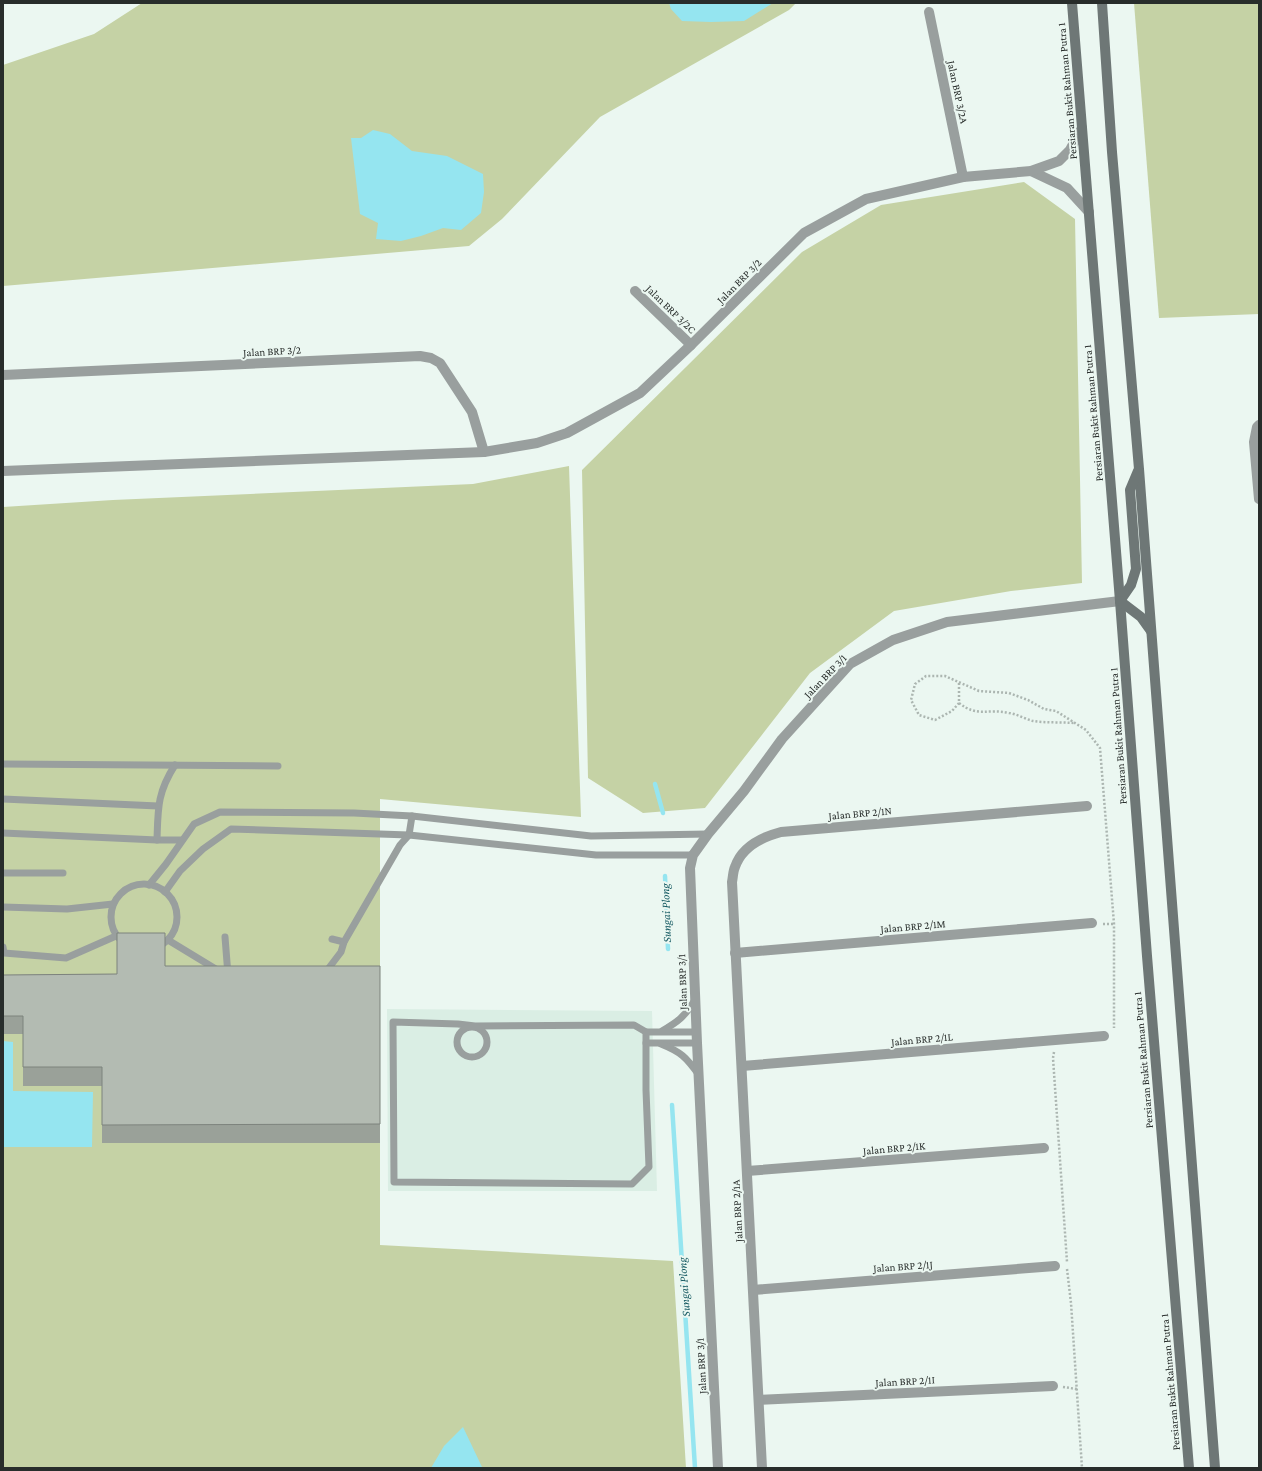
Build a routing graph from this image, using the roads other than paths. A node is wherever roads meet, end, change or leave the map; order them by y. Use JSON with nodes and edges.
{"nodes":[{"id":1,"x":1072,"y":3,"type":"edge"},
{"id":2,"x":1102,"y":3,"type":"edge"},
{"id":3,"x":929,"y":12,"type":"dead end"},
{"id":4,"x":1082,"y":128,"type":"junction"},
{"id":5,"x":1031,"y":172,"type":"junction"},
{"id":6,"x":963,"y":177,"type":"junction"},
{"id":7,"x":1089,"y":212,"type":"junction"},
{"id":8,"x":635,"y":291,"type":"dead end"},
{"id":9,"x":691,"y":345,"type":"junction"},
{"id":10,"x":3,"y":375,"type":"edge"},
{"id":11,"x":1259,"y":425,"type":"edge"},
{"id":12,"x":484,"y":452,"type":"junction"},
{"id":13,"x":1139,"y":469,"type":"junction"},
{"id":14,"x":3,"y":471,"type":"edge"},
{"id":15,"x":1259,"y":499,"type":"edge"},
{"id":16,"x":1120,"y":601,"type":"junction"},
{"id":17,"x":1151,"y":632,"type":"junction"},
{"id":18,"x":3,"y":764,"type":"edge"},
{"id":19,"x":174,"y":765,"type":"junction"},
{"id":20,"x":278,"y":766,"type":"dead end"},
{"id":21,"x":3,"y":799,"type":"edge"},
{"id":22,"x":158,"y":806,"type":"junction"},
{"id":23,"x":1086,"y":806,"type":"dead end"},
{"id":24,"x":412,"y":816,"type":"junction"},
{"id":25,"x":3,"y":833,"type":"edge"},
{"id":26,"x":708,"y":834,"type":"junction"},
{"id":27,"x":409,"y":835,"type":"junction"},
{"id":28,"x":156,"y":840,"type":"junction"},
{"id":29,"x":182,"y":840,"type":"junction"},
{"id":30,"x":693,"y":855,"type":"junction"},
{"id":31,"x":3,"y":873,"type":"edge"},
{"id":32,"x":63,"y":873,"type":"dead end"},
{"id":33,"x":150,"y":885,"type":"junction"},
{"id":34,"x":165,"y":892,"type":"junction"},
{"id":35,"x":113,"y":904,"type":"junction"},
{"id":36,"x":3,"y":907,"type":"edge"},
{"id":37,"x":1092,"y":923,"type":"dead end"},
{"id":38,"x":116,"y":936,"type":"junction"},
{"id":39,"x":225,"y":937,"type":"dead end"},
{"id":40,"x":332,"y":939,"type":"dead end"},
{"id":41,"x":168,"y":940,"type":"junction"},
{"id":42,"x":344,"y":942,"type":"junction"},
{"id":43,"x":3,"y":947,"type":"edge"},
{"id":44,"x":735,"y":953,"type":"junction"},
{"id":45,"x":318,"y":975,"type":"edge"},
{"id":46,"x":228,"y":977,"type":"junction"},
{"id":47,"x":236,"y":977,"type":"edge"},
{"id":48,"x":695,"y":1000,"type":"junction"},
{"id":49,"x":475,"y":1026,"type":"junction"},
{"id":50,"x":646,"y":1032,"type":"junction"},
{"id":51,"x":660,"y":1032,"type":"junction"},
{"id":52,"x":697,"y":1032,"type":"junction"},
{"id":53,"x":1104,"y":1036,"type":"dead end"},
{"id":54,"x":646,"y":1043,"type":"junction"},
{"id":55,"x":697,"y":1043,"type":"junction"},
{"id":56,"x":660,"y":1044,"type":"junction"},
{"id":57,"x":742,"y":1066,"type":"junction"},
{"id":58,"x":699,"y":1075,"type":"junction"},
{"id":59,"x":1044,"y":1148,"type":"dead end"},
{"id":60,"x":746,"y":1171,"type":"junction"},
{"id":61,"x":1055,"y":1266,"type":"dead end"},
{"id":62,"x":753,"y":1290,"type":"junction"},
{"id":63,"x":1054,"y":1386,"type":"dead end"},
{"id":64,"x":759,"y":1400,"type":"junction"},
{"id":65,"x":718,"y":1468,"type":"edge"},
{"id":66,"x":762,"y":1468,"type":"edge"},
{"id":67,"x":1189,"y":1468,"type":"edge"},
{"id":68,"x":1214,"y":1468,"type":"edge"}],
"edges":[{"from":1,"to":4,"type":"main road","name":"Persiaran Bukit Rahman Putra 1"},
{"from":2,"to":13,"type":"main road"},
{"from":3,"to":6,"type":"street","name":"Jalan BRP 3/2A"},
{"from":4,"to":5,"type":"street","name":"Jalan BRP 3/2"},
{"from":4,"to":7,"type":"main road","name":"Persiaran Bukit Rahman Putra 1"},
{"from":5,"to":6,"type":"street","name":"Jalan BRP 3/2"},
{"from":5,"to":7,"type":"street","name":"Jalan BRP 3/2"},
{"from":6,"to":9,"type":"street","name":"Jalan BRP 3/2"},
{"from":7,"to":16,"type":"main road","name":"Persiaran Bukit Rahman Putra 1"},
{"from":8,"to":9,"type":"street","name":"Jalan BRP 3/2C"},
{"from":9,"to":12,"type":"street","name":"Jalan BRP 3/2"},
{"from":10,"to":12,"type":"street","name":"Jalan BRP 3/2"},
{"from":11,"to":15,"type":"street"},
{"from":12,"to":14,"type":"street","name":"Jalan BRP 3/2"},
{"from":13,"to":16,"type":"main road"},
{"from":13,"to":17,"type":"main road"},
{"from":16,"to":17,"type":"main road"},
{"from":16,"to":26,"type":"street","name":"Jalan BRP 3/1"},
{"from":16,"to":67,"type":"main road","name":"Persiaran Bukit Rahman Putra 1"},
{"from":17,"to":68,"type":"main road"},
{"from":18,"to":19,"type":"lane"},
{"from":19,"to":20,"type":"lane"},
{"from":19,"to":22,"type":"lane"},
{"from":21,"to":22,"type":"lane"},
{"from":22,"to":28,"type":"lane"},
{"from":23,"to":44,"type":"street","name":"Jalan BRP 2/1N"},
{"from":24,"to":26,"type":"lane"},
{"from":24,"to":27,"type":"lane"},
{"from":24,"to":29,"type":"lane"},
{"from":25,"to":28,"type":"lane"},
{"from":26,"to":30,"type":"street","name":"Jalan BRP 3/1"},
{"from":27,"to":30,"type":"lane"},
{"from":27,"to":34,"type":"lane"},
{"from":27,"to":42,"type":"lane"},
{"from":28,"to":29,"type":"lane"},
{"from":29,"to":33,"type":"lane"},
{"from":30,"to":48,"type":"street","name":"Jalan BRP 3/1"},
{"from":31,"to":32,"type":"lane"},
{"from":33,"to":34,"type":"lane"},
{"from":33,"to":35,"type":"lane"},
{"from":34,"to":41,"type":"lane"},
{"from":35,"to":36,"type":"lane"},
{"from":35,"to":38,"type":"lane"},
{"from":37,"to":44,"type":"street","name":"Jalan BRP 2/1M"},
{"from":38,"to":41,"type":"lane"},
{"from":38,"to":43,"type":"lane"},
{"from":39,"to":46,"type":"lane"},
{"from":40,"to":42,"type":"lane"},
{"from":41,"to":46,"type":"lane"},
{"from":42,"to":45,"type":"lane"},
{"from":44,"to":57,"type":"street","name":"Jalan BRP 2/1A"},
{"from":46,"to":47,"type":"lane"},
{"from":48,"to":51,"type":"lane"},
{"from":48,"to":52,"type":"street","name":"Jalan BRP 3/1"},
{"from":49,"to":49,"type":"lane"},
{"from":49,"to":50,"type":"lane"},
{"from":49,"to":54,"type":"lane"},
{"from":50,"to":51,"type":"lane"},
{"from":50,"to":54,"type":"lane"},
{"from":51,"to":52,"type":"lane"},
{"from":52,"to":55,"type":"street","name":"Jalan BRP 3/1"},
{"from":53,"to":57,"type":"street","name":"Jalan BRP 2/1L"},
{"from":54,"to":56,"type":"lane"},
{"from":55,"to":56,"type":"lane"},
{"from":55,"to":58,"type":"street","name":"Jalan BRP 3/1"},
{"from":56,"to":58,"type":"lane"},
{"from":57,"to":60,"type":"street","name":"Jalan BRP 2/1A"},
{"from":58,"to":65,"type":"street","name":"Jalan BRP 3/1"},
{"from":59,"to":60,"type":"street","name":"Jalan BRP 2/1K"},
{"from":60,"to":62,"type":"street","name":"Jalan BRP 2/1A"},
{"from":61,"to":62,"type":"street","name":"Jalan BRP 2/1J"},
{"from":62,"to":64,"type":"street","name":"Jalan BRP 2/1A"},
{"from":63,"to":64,"type":"street","name":"Jalan BRP 2/1I"},
{"from":64,"to":66,"type":"street","name":"Jalan BRP 2/1A"}]}
